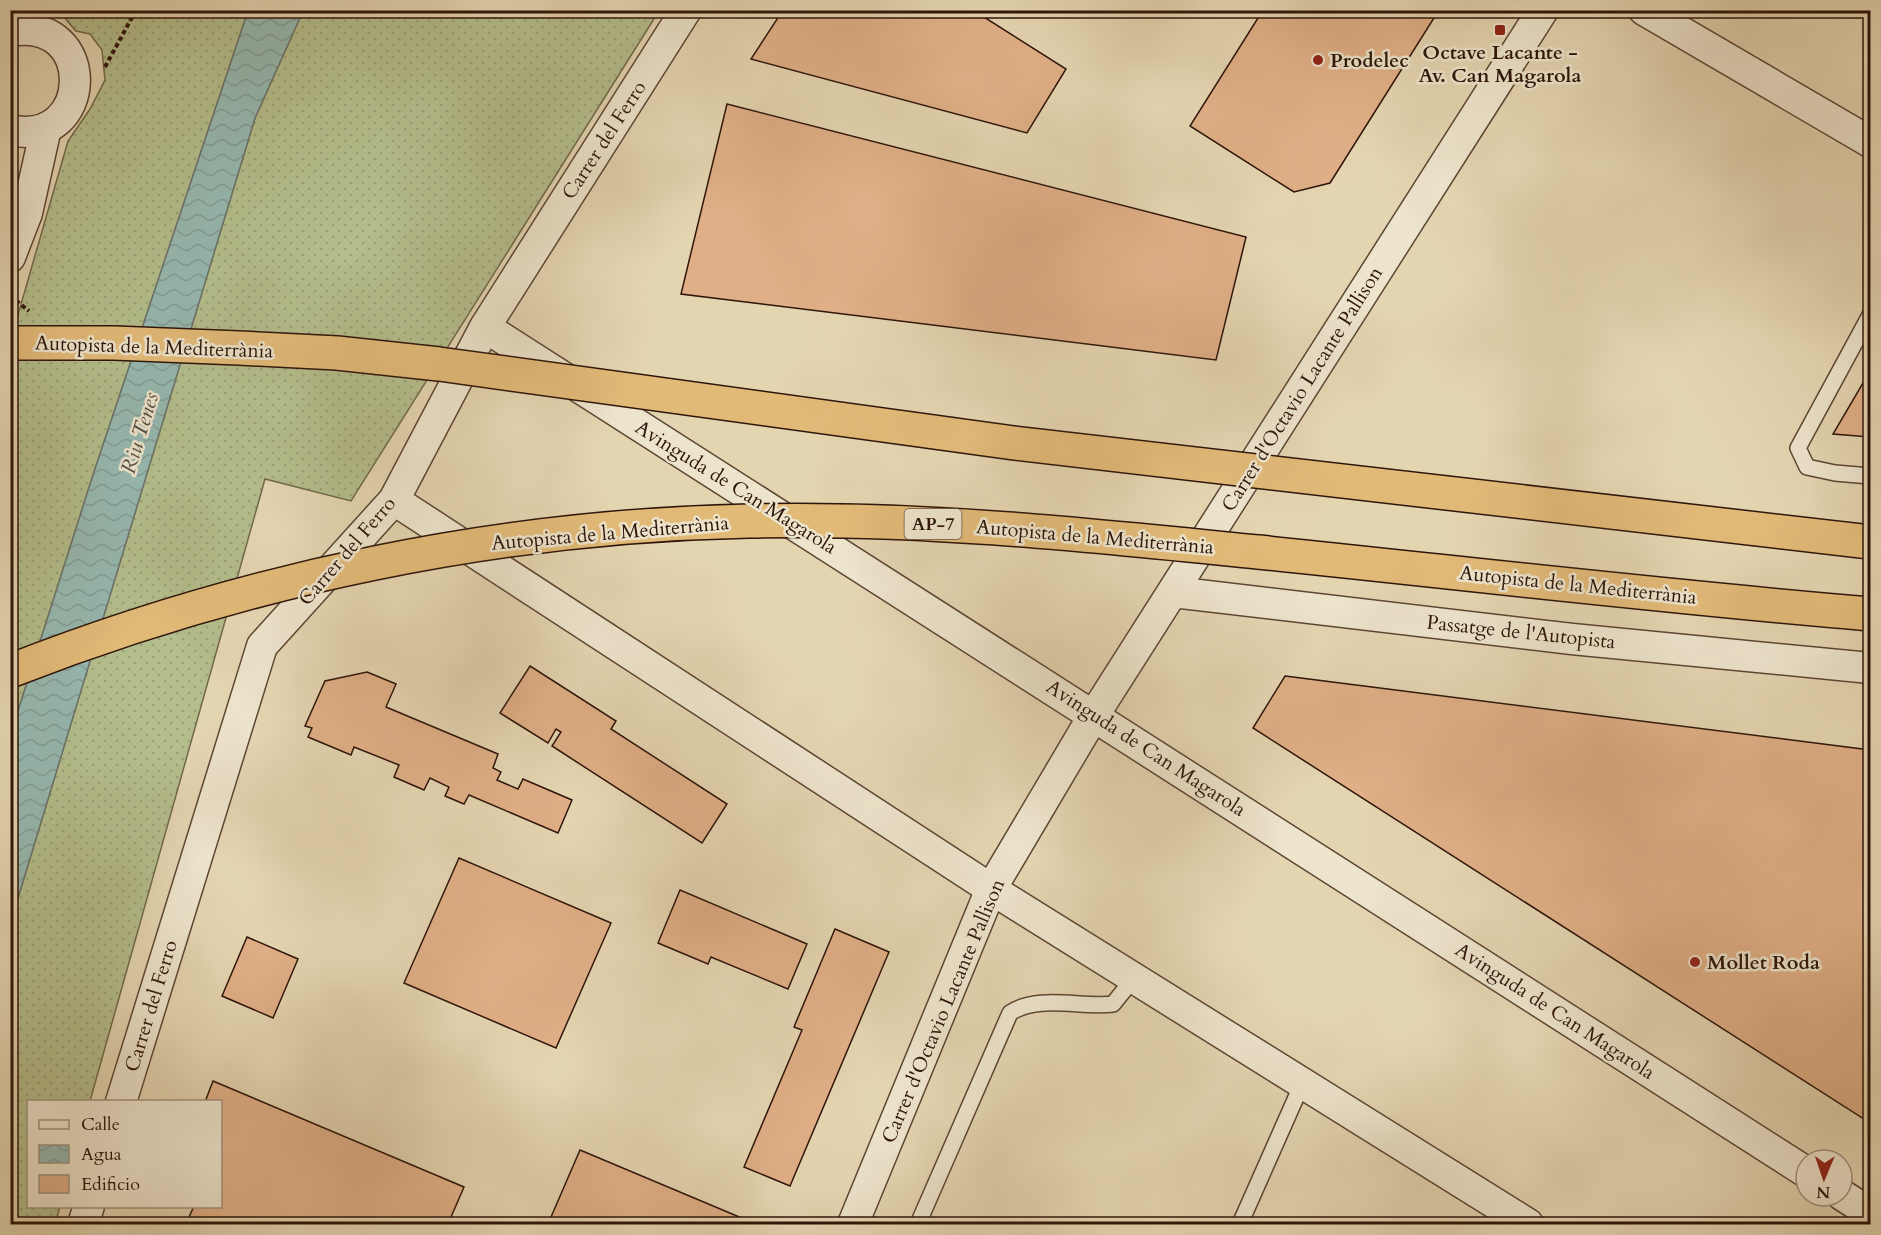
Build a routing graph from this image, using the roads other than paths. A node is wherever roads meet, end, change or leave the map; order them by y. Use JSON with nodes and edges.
{"nodes":[{"id":1,"x":686,"y":10,"type":"edge"},
{"id":2,"x":1543,"y":10,"type":"edge"},
{"id":3,"x":1644,"y":10,"type":"edge"},
{"id":4,"x":10,"y":32,"type":"edge"},
{"id":5,"x":46,"y":128,"type":"junction"},
{"id":6,"x":10,"y":130,"type":"edge"},
{"id":7,"x":1870,"y":141,"type":"edge"},
{"id":8,"x":10,"y":257,"type":"edge"},
{"id":9,"x":1870,"y":315,"type":"edge"},
{"id":10,"x":485,"y":327,"type":"junction"},
{"id":11,"x":10,"y":343,"type":"edge"},
{"id":12,"x":1870,"y":476,"type":"edge"},
{"id":13,"x":394,"y":500,"type":"junction"},
{"id":14,"x":1870,"y":542,"type":"edge"},
{"id":15,"x":1173,"y":592,"type":"junction"},
{"id":16,"x":1870,"y":614,"type":"edge"},
{"id":17,"x":1870,"y":668,"type":"edge"},
{"id":18,"x":10,"y":671,"type":"edge"},
{"id":19,"x":1094,"y":715,"type":"junction"},
{"id":20,"x":991,"y":889,"type":"junction"},
{"id":21,"x":1134,"y":978,"type":"junction"},
{"id":22,"x":1302,"y":1083,"type":"junction"},
{"id":23,"x":121,"y":1100,"type":"edge"},
{"id":24,"x":1794,"y":1164,"type":"edge"},
{"id":25,"x":1854,"y":1203,"type":"edge"},
{"id":26,"x":88,"y":1208,"type":"edge"},
{"id":27,"x":1870,"y":1213,"type":"edge"},
{"id":28,"x":83,"y":1224,"type":"edge"},
{"id":29,"x":853,"y":1224,"type":"edge"},
{"id":30,"x":918,"y":1224,"type":"edge"},
{"id":31,"x":1240,"y":1224,"type":"edge"},
{"id":32,"x":1528,"y":1224,"type":"edge"}],
"edges":[{"from":1,"to":10,"type":"street","name":"Carrer del Ferro"},
{"from":2,"to":15,"type":"street","name":"Carrer d'Octavio Lacante Pallison"},
{"from":3,"to":7,"type":"street"},
{"from":4,"to":5,"type":"street"},
{"from":5,"to":6,"type":"street"},
{"from":5,"to":8,"type":"street"},
{"from":9,"to":12,"type":"lane"},
{"from":10,"to":13,"type":"street","name":"Carrer del Ferro"},
{"from":10,"to":19,"type":"street","name":"Avinguda de Can Magarola"},
{"from":11,"to":14,"type":"highway","name":"Autopista de la Mediterrània","bridge":true},
{"from":13,"to":20,"type":"street"},
{"from":13,"to":23,"type":"street","name":"Carrer del Ferro"},
{"from":15,"to":17,"type":"street","name":"Passatge de l'Autopista"},
{"from":15,"to":19,"type":"street","name":"Carrer d'Octavio Lacante Pallison"},
{"from":16,"to":18,"type":"highway","name":"Autopista de la Mediterrània","number":"AP-7","bridge":true},
{"from":19,"to":20,"type":"street","name":"Carrer d'Octavio Lacante Pallison"},
{"from":19,"to":24,"type":"street","name":"Avinguda de Can Magarola"},
{"from":20,"to":21,"type":"street"},
{"from":20,"to":29,"type":"street","name":"Carrer d'Octavio Lacante Pallison"},
{"from":21,"to":22,"type":"street"},
{"from":21,"to":30,"type":"lane"},
{"from":22,"to":31,"type":"lane"},
{"from":22,"to":32,"type":"street"},
{"from":25,"to":27,"type":"street"},
{"from":26,"to":28,"type":"street"}]}
